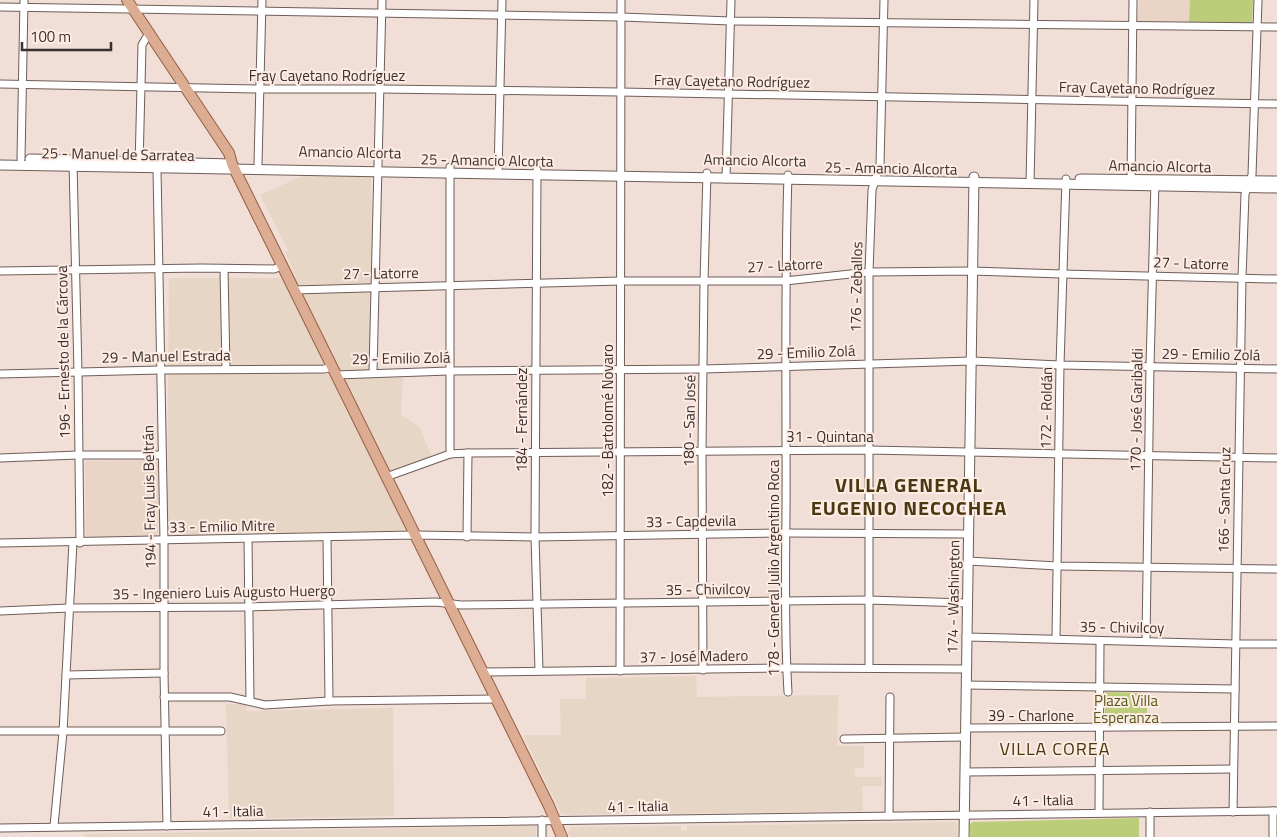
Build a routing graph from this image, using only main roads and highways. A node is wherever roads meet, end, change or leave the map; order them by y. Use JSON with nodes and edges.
{"nodes":[{"id":1,"x":120,"y":0,"type":"edge"},
{"id":2,"x":132,"y":7,"type":"edge"},
{"id":3,"x":182,"y":87,"type":"junction"},
{"id":4,"x":0,"y":159,"type":"edge"},
{"id":5,"x":73,"y":163,"type":"junction"},
{"id":6,"x":0,"y":165,"type":"edge"},
{"id":7,"x":139,"y":165,"type":"junction"},
{"id":8,"x":234,"y":166,"type":"junction"},
{"id":9,"x":378,"y":169,"type":"junction"},
{"id":10,"x":707,"y":176,"type":"joint"},
{"id":11,"x":974,"y":180,"type":"junction"},
{"id":12,"x":1277,"y":181,"type":"edge"},
{"id":13,"x":1248,"y":184,"type":"junction"},
{"id":14,"x":1277,"y":188,"type":"edge"},
{"id":15,"x":562,"y":837,"type":"edge"},
{"id":16,"x":964,"y":837,"type":"edge"}],
"edges":[{"from":1,"to":2,"type":"main road"},
{"from":2,"to":3,"type":"main road"},
{"from":2,"to":3,"type":"main road"},
{"from":3,"to":8,"type":"main road"},
{"from":4,"to":5,"type":"main road"},
{"from":5,"to":6,"type":"main road","name":"25 - Manuel de Sarratea"},
{"from":5,"to":7,"type":"main road"},
{"from":7,"to":8,"type":"main road"},
{"from":7,"to":8,"type":"main road","name":"25 - Manuel de Sarratea"},
{"from":8,"to":9,"type":"main road","name":"25 - Amancio Alcorta"},
{"from":8,"to":9,"type":"main road","name":"Amancio Alcorta"},
{"from":8,"to":15,"type":"main road"},
{"from":9,"to":10,"type":"main road","name":"25 - Amancio Alcorta"},
{"from":10,"to":11,"type":"main road","name":"Amancio Alcorta"},
{"from":11,"to":13,"type":"main road","name":"Amancio Alcorta"},
{"from":11,"to":16,"type":"main road","name":"174 - Washington"},
{"from":12,"to":13,"type":"main road","name":"Amancio Alcorta"},
{"from":13,"to":14,"type":"main road"}]}
